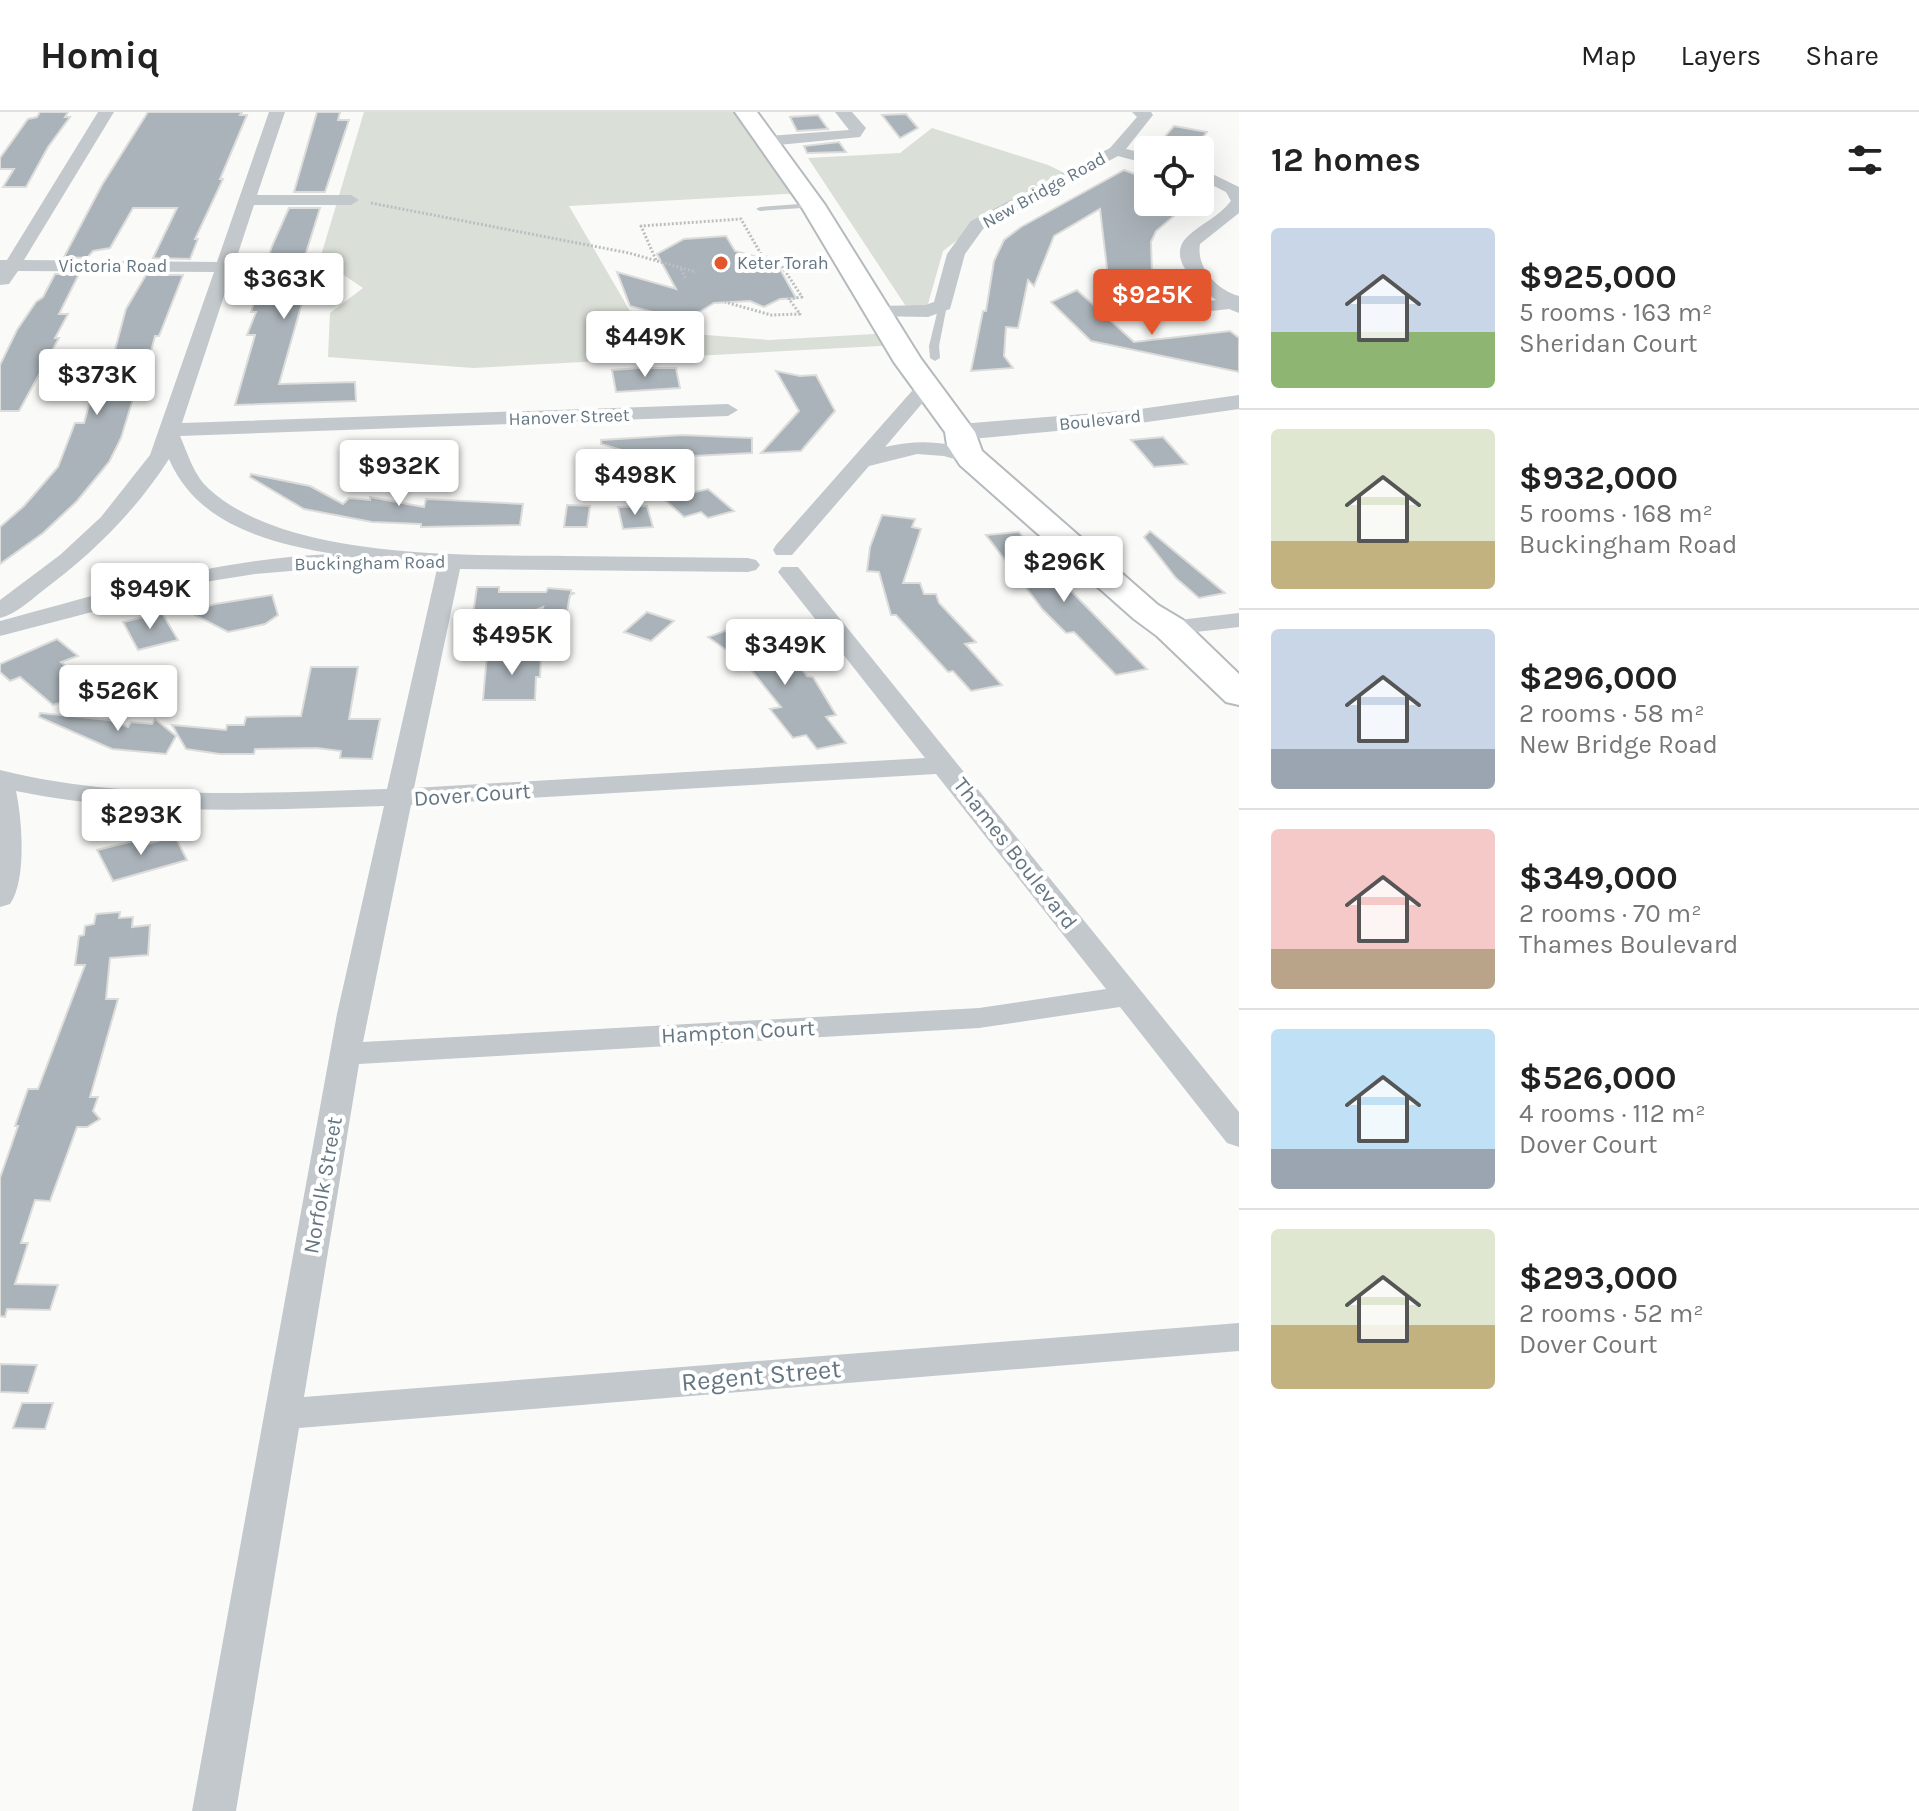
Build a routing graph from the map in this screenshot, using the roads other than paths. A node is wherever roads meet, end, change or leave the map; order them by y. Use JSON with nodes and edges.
{"nodes":[{"id":1,"x":106,"y":112,"type":"edge"},
{"id":2,"x":277,"y":112,"type":"edge"},
{"id":3,"x":843,"y":112,"type":"edge"},
{"id":4,"x":1140,"y":112,"type":"edge"},
{"id":5,"x":755,"y":122,"type":"edge"},
{"id":6,"x":1116,"y":151,"type":"junction"},
{"id":7,"x":1134,"y":156,"type":"edge"},
{"id":8,"x":1214,"y":179,"type":"edge"},
{"id":9,"x":1238,"y":195,"type":"edge"},
{"id":10,"x":247,"y":200,"type":"junction"},
{"id":11,"x":358,"y":201,"type":"road end"},
{"id":12,"x":813,"y":205,"type":"junction"},
{"id":13,"x":760,"y":209,"type":"dead end"},
{"id":14,"x":6,"y":265,"type":"edge"},
{"id":15,"x":225,"y":267,"type":"junction"},
{"id":16,"x":0,"y":285,"type":"edge"},
{"id":17,"x":1237,"y":304,"type":"edge"},
{"id":18,"x":943,"y":305,"type":"junction"},
{"id":19,"x":880,"y":312,"type":"junction"},
{"id":20,"x":1157,"y":314,"type":"dead end"},
{"id":21,"x":935,"y":358,"type":"dead end"},
{"id":22,"x":926,"y":387,"type":"junction"},
{"id":23,"x":1239,"y":402,"type":"edge"},
{"id":24,"x":728,"y":410,"type":"dead end"},
{"id":25,"x":170,"y":432,"type":"junction"},
{"id":26,"x":965,"y":445,"type":"junction"},
{"id":27,"x":861,"y":461,"type":"junction"},
{"id":28,"x":787,"y":561,"type":"junction"},
{"id":29,"x":450,"y":562,"type":"junction"},
{"id":30,"x":12,"y":597,"type":"edge"},
{"id":31,"x":0,"y":611,"type":"edge"},
{"id":32,"x":1239,"y":620,"type":"edge"},
{"id":33,"x":1170,"y":628,"type":"junction"},
{"id":34,"x":0,"y":629,"type":"edge"},
{"id":35,"x":1239,"y":694,"type":"edge"},
{"id":36,"x":946,"y":765,"type":"junction"},
{"id":37,"x":0,"y":778,"type":"edge"},
{"id":38,"x":400,"y":798,"type":"junction"},
{"id":39,"x":0,"y":898,"type":"edge"},
{"id":40,"x":1129,"y":996,"type":"junction"},
{"id":41,"x":345,"y":1054,"type":"junction"},
{"id":42,"x":1239,"y":1135,"type":"edge"},
{"id":43,"x":1239,"y":1337,"type":"edge"},
{"id":44,"x":283,"y":1414,"type":"junction"},
{"id":45,"x":214,"y":1811,"type":"edge"}],
"edges":[{"from":1,"to":14,"type":"street"},
{"from":2,"to":10,"type":"street"},
{"from":3,"to":5,"type":"street"},
{"from":4,"to":6,"type":"street","name":"New Bridge Road"},
{"from":5,"to":12,"type":"main road"},
{"from":6,"to":7,"type":"street"},
{"from":6,"to":18,"type":"street","name":"New Bridge Road"},
{"from":8,"to":9,"type":"street"},
{"from":9,"to":17,"type":"street"},
{"from":10,"to":11,"type":"street"},
{"from":10,"to":15,"type":"street"},
{"from":12,"to":13,"type":"lane"},
{"from":12,"to":19,"type":"main road"},
{"from":14,"to":15,"type":"street","name":"Victoria Road"},
{"from":14,"to":16,"type":"street"},
{"from":15,"to":25,"type":"street"},
{"from":17,"to":20,"type":"street"},
{"from":18,"to":19,"type":"street"},
{"from":18,"to":21,"type":"lane"},
{"from":19,"to":22,"type":"main road"},
{"from":22,"to":26,"type":"main road"},
{"from":22,"to":27,"type":"street"},
{"from":23,"to":26,"type":"street","name":"Boulevard"},
{"from":24,"to":25,"type":"street","name":"Hanover Street"},
{"from":25,"to":29,"type":"street"},
{"from":25,"to":30,"type":"street"},
{"from":26,"to":27,"type":"street"},
{"from":26,"to":33,"type":"main road"},
{"from":27,"to":28,"type":"street"},
{"from":28,"to":29,"type":"street","name":"Buckingham Road"},
{"from":28,"to":36,"type":"street","name":"Thames Boulevard"},
{"from":29,"to":34,"type":"street","name":"Buckingham Road"},
{"from":29,"to":38,"type":"street","name":"Norfolk Street"},
{"from":30,"to":31,"type":"street"},
{"from":32,"to":33,"type":"street"},
{"from":33,"to":35,"type":"main road"},
{"from":36,"to":38,"type":"street","name":"Dover Court"},
{"from":36,"to":40,"type":"street","name":"Thames Boulevard"},
{"from":37,"to":38,"type":"street","name":"Dover Court"},
{"from":37,"to":39,"type":"street"},
{"from":38,"to":41,"type":"street","name":"Norfolk Street"},
{"from":40,"to":41,"type":"street","name":"Hampton Court"},
{"from":40,"to":42,"type":"street","name":"Thames Boulevard"},
{"from":41,"to":44,"type":"street","name":"Norfolk Street"},
{"from":43,"to":44,"type":"street","name":"Regent Street"},
{"from":44,"to":45,"type":"street","name":"Norfolk Street"}]}
